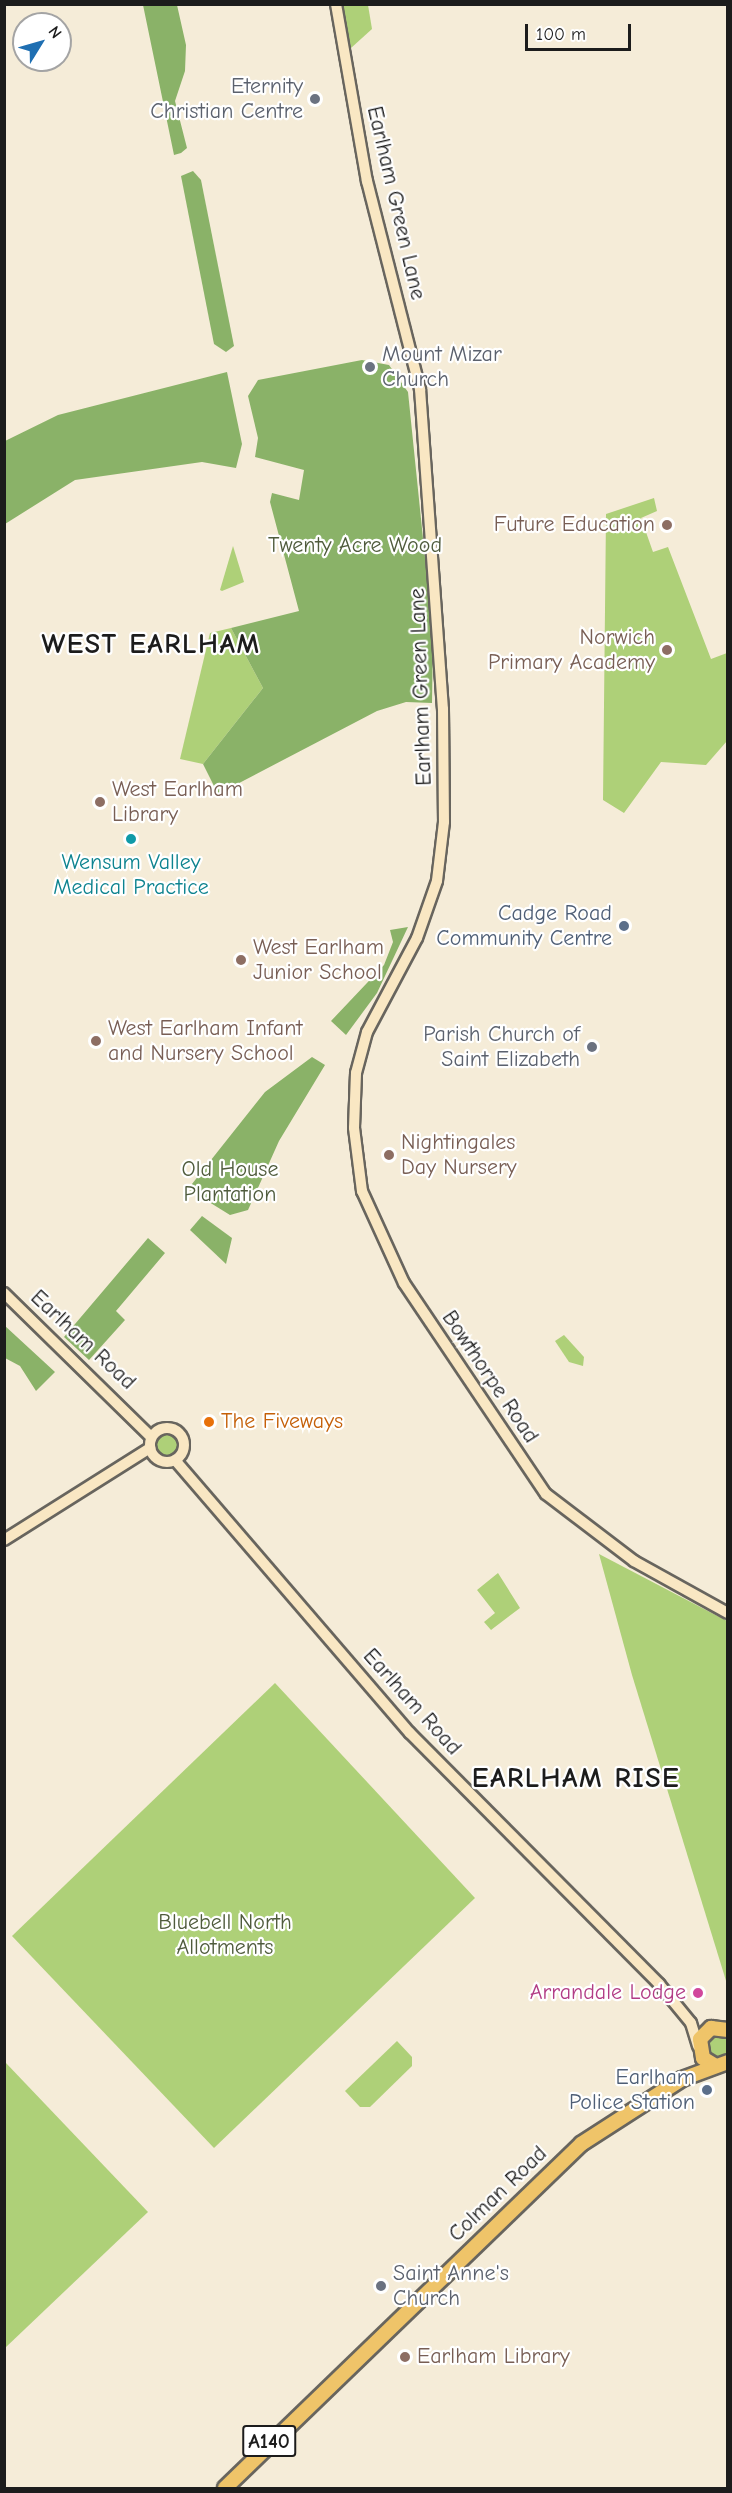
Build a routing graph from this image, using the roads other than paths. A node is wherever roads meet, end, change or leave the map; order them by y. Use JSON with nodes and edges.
{"nodes":[{"id":1,"x":336,"y":4,"type":"edge"},
{"id":2,"x":356,"y":1073,"type":"joint"},
{"id":3,"x":4,"y":1293,"type":"edge"},
{"id":4,"x":136,"y":1416,"type":"junction"},
{"id":5,"x":162,"y":1429,"type":"junction"},
{"id":6,"x":151,"y":1443,"type":"junction"},
{"id":7,"x":175,"y":1460,"type":"junction"},
{"id":8,"x":4,"y":1540,"type":"edge"},
{"id":9,"x":728,"y":1613,"type":"edge"},
{"id":10,"x":683,"y":2012,"type":"junction"},
{"id":11,"x":711,"y":2028,"type":"junction"},
{"id":12,"x":727,"y":2029,"type":"edge"},
{"id":13,"x":699,"y":2050,"type":"junction"},
{"id":14,"x":723,"y":2065,"type":"edge"},
{"id":15,"x":657,"y":2093,"type":"junction"},
{"id":16,"x":225,"y":2488,"type":"edge"}],
"edges":[{"from":1,"to":2,"type":"street","name":"Earlham Green Lane"},
{"from":2,"to":9,"type":"street","name":"Bowthorpe Road"},
{"from":3,"to":4,"type":"street","name":"Earlham Road"},
{"from":4,"to":5,"type":"street","name":"Earlham Road"},
{"from":4,"to":6,"type":"street","name":"Earlham Road"},
{"from":5,"to":6,"type":"street"},
{"from":5,"to":7,"type":"street"},
{"from":6,"to":7,"type":"street"},
{"from":6,"to":8,"type":"street"},
{"from":7,"to":10,"type":"street","name":"Earlham Road"},
{"from":10,"to":11,"type":"street","name":"Earlham Road"},
{"from":10,"to":13,"type":"street","name":"Earlham Road"},
{"from":11,"to":12,"type":"highway"},
{"from":11,"to":13,"type":"highway","name":"Colman Road","number":"A140"},
{"from":13,"to":14,"type":"highway","name":"Colman Road","number":"A140"},
{"from":13,"to":15,"type":"highway","name":"Colman Road","number":"A140"},
{"from":14,"to":15,"type":"highway","name":"Colman Road","number":"A140"},
{"from":15,"to":16,"type":"highway","name":"Colman Road","number":"A140"}]}
